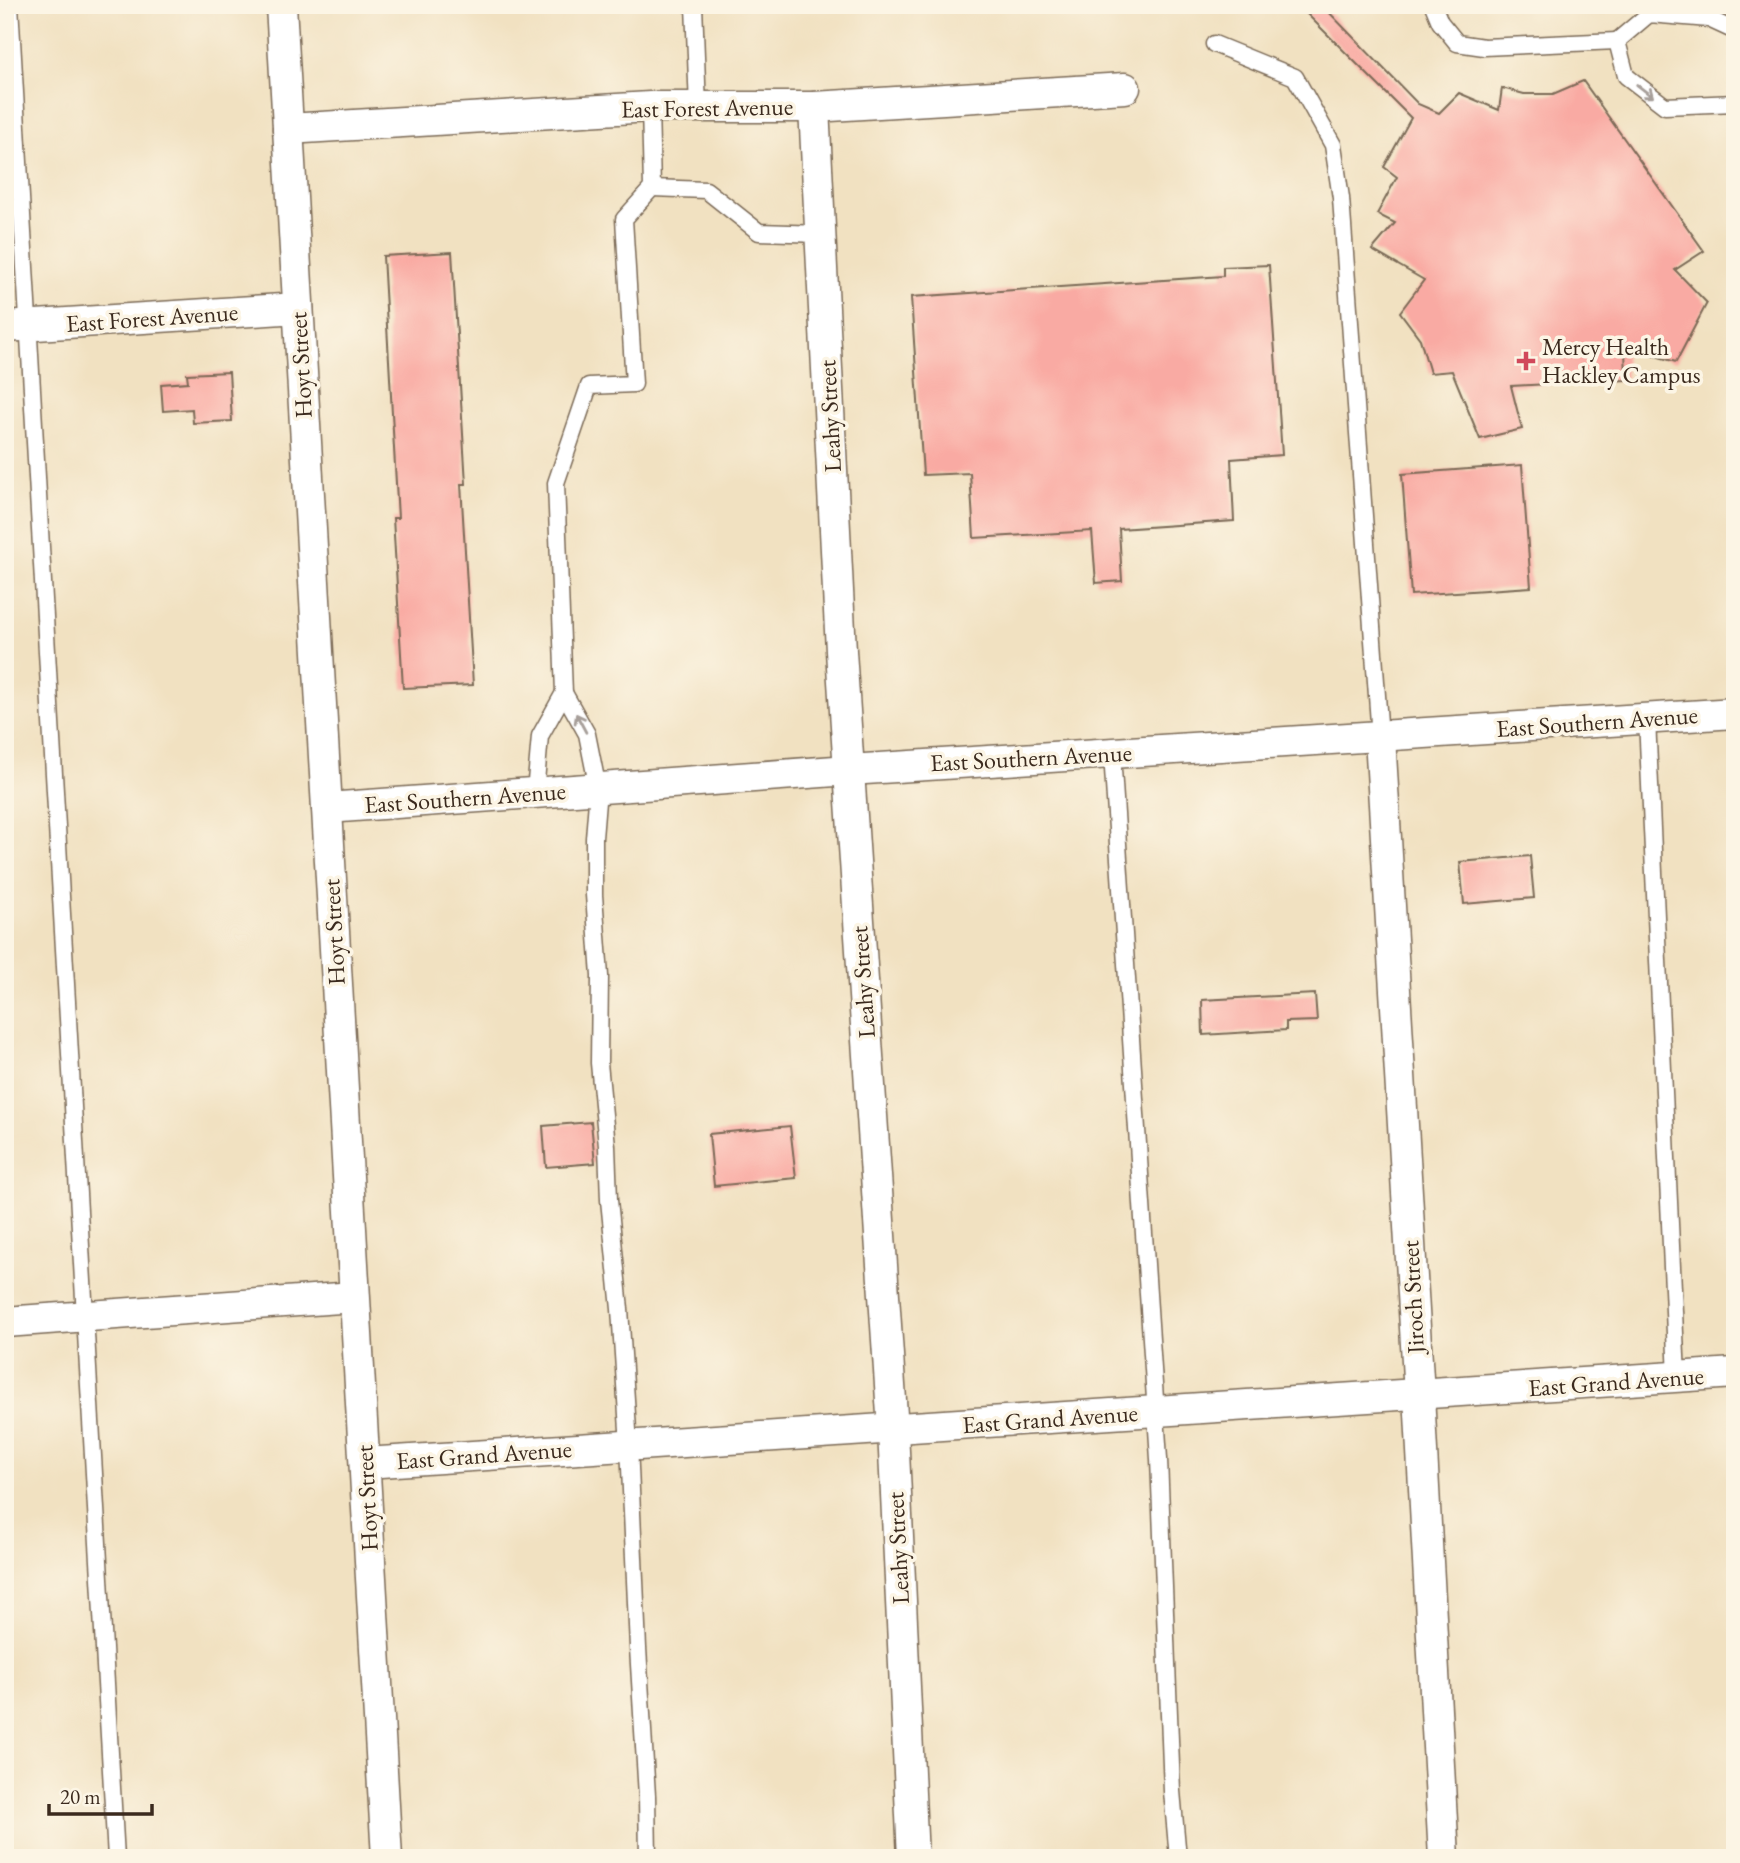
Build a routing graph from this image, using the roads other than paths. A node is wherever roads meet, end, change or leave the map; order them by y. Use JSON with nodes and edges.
{"nodes":[{"id":1,"x":10,"y":5,"type":"edge"},
{"id":2,"x":281,"y":5,"type":"edge"},
{"id":3,"x":694,"y":5,"type":"edge"},
{"id":4,"x":1433,"y":5,"type":"edge"},
{"id":5,"x":1735,"y":31,"type":"edge"},
{"id":6,"x":1617,"y":41,"type":"junction"},
{"id":7,"x":1214,"y":44,"type":"dead end"},
{"id":8,"x":1125,"y":88,"type":"dead end"},
{"id":9,"x":1735,"y":103,"type":"edge"},
{"id":10,"x":650,"y":107,"type":"junction"},
{"id":11,"x":814,"y":107,"type":"junction"},
{"id":12,"x":698,"y":108,"type":"junction"},
{"id":13,"x":288,"y":129,"type":"junction"},
{"id":14,"x":652,"y":188,"type":"junction"},
{"id":15,"x":821,"y":234,"type":"junction"},
{"id":16,"x":298,"y":308,"type":"junction"},
{"id":17,"x":17,"y":327,"type":"edge"},
{"id":18,"x":564,"y":693,"type":"junction"},
{"id":19,"x":1735,"y":713,"type":"edge"},
{"id":20,"x":1647,"y":719,"type":"junction"},
{"id":21,"x":1380,"y":737,"type":"junction"},
{"id":22,"x":1112,"y":754,"type":"junction"},
{"id":23,"x":849,"y":770,"type":"junction"},
{"id":24,"x":598,"y":789,"type":"junction"},
{"id":25,"x":535,"y":793,"type":"junction"},
{"id":26,"x":327,"y":808,"type":"junction"},
{"id":27,"x":355,"y":1297,"type":"junction"},
{"id":28,"x":85,"y":1317,"type":"junction"},
{"id":29,"x":5,"y":1322,"type":"edge"},
{"id":30,"x":1735,"y":1373,"type":"edge"},
{"id":31,"x":1677,"y":1377,"type":"junction"},
{"id":32,"x":1419,"y":1395,"type":"junction"},
{"id":33,"x":1155,"y":1412,"type":"junction"},
{"id":34,"x":892,"y":1430,"type":"junction"},
{"id":35,"x":629,"y":1446,"type":"junction"},
{"id":36,"x":365,"y":1463,"type":"junction"},
{"id":37,"x":116,"y":1858,"type":"edge"},
{"id":38,"x":387,"y":1858,"type":"edge"},
{"id":39,"x":648,"y":1858,"type":"edge"},
{"id":40,"x":913,"y":1858,"type":"edge"},
{"id":41,"x":1178,"y":1858,"type":"edge"},
{"id":42,"x":1444,"y":1858,"type":"edge"}],
"edges":[{"from":1,"to":17,"type":"lane"},
{"from":2,"to":13,"type":"street","name":"Hoyt Street"},
{"from":3,"to":12,"type":"lane"},
{"from":4,"to":6,"type":"lane"},
{"from":5,"to":6,"type":"lane"},
{"from":6,"to":9,"type":"lane","one_way":true},
{"from":7,"to":21,"type":"lane"},
{"from":8,"to":11,"type":"street","name":"East Forest Avenue"},
{"from":10,"to":12,"type":"street","name":"East Forest Avenue"},
{"from":10,"to":13,"type":"street","name":"East Forest Avenue"},
{"from":10,"to":14,"type":"lane"},
{"from":11,"to":12,"type":"street","name":"East Forest Avenue"},
{"from":11,"to":15,"type":"street","name":"Leahy Street"},
{"from":13,"to":16,"type":"street","name":"Hoyt Street"},
{"from":14,"to":15,"type":"lane"},
{"from":14,"to":18,"type":"lane"},
{"from":15,"to":23,"type":"street","name":"Leahy Street"},
{"from":16,"to":17,"type":"street","name":"East Forest Avenue"},
{"from":16,"to":26,"type":"street","name":"Hoyt Street"},
{"from":17,"to":28,"type":"lane"},
{"from":24,"to":18,"type":"lane","one_way":true},
{"from":18,"to":25,"type":"lane"},
{"from":19,"to":20,"type":"street","name":"East Southern Avenue"},
{"from":20,"to":21,"type":"street","name":"East Southern Avenue"},
{"from":20,"to":31,"type":"lane"},
{"from":21,"to":22,"type":"street","name":"East Southern Avenue"},
{"from":21,"to":32,"type":"street","name":"Jiroch Street"},
{"from":22,"to":23,"type":"street","name":"East Southern Avenue"},
{"from":22,"to":33,"type":"lane"},
{"from":23,"to":24,"type":"street","name":"East Southern Avenue"},
{"from":23,"to":34,"type":"street","name":"Leahy Street"},
{"from":24,"to":25,"type":"street","name":"East Southern Avenue"},
{"from":24,"to":35,"type":"lane"},
{"from":25,"to":26,"type":"street","name":"East Southern Avenue"},
{"from":26,"to":27,"type":"street","name":"Hoyt Street"},
{"from":27,"to":28,"type":"street"},
{"from":27,"to":36,"type":"street","name":"Hoyt Street"},
{"from":28,"to":29,"type":"street"},
{"from":28,"to":37,"type":"lane"},
{"from":30,"to":31,"type":"street","name":"East Grand Avenue"},
{"from":31,"to":32,"type":"street","name":"East Grand Avenue"},
{"from":32,"to":33,"type":"street","name":"East Grand Avenue"},
{"from":32,"to":42,"type":"street","name":"Jiroch Street"},
{"from":33,"to":34,"type":"street","name":"East Grand Avenue"},
{"from":33,"to":41,"type":"lane"},
{"from":34,"to":35,"type":"street","name":"East Grand Avenue"},
{"from":34,"to":40,"type":"street","name":"Leahy Street"},
{"from":35,"to":36,"type":"street","name":"East Grand Avenue"},
{"from":35,"to":39,"type":"lane"},
{"from":36,"to":38,"type":"street","name":"Hoyt Street"}]}
